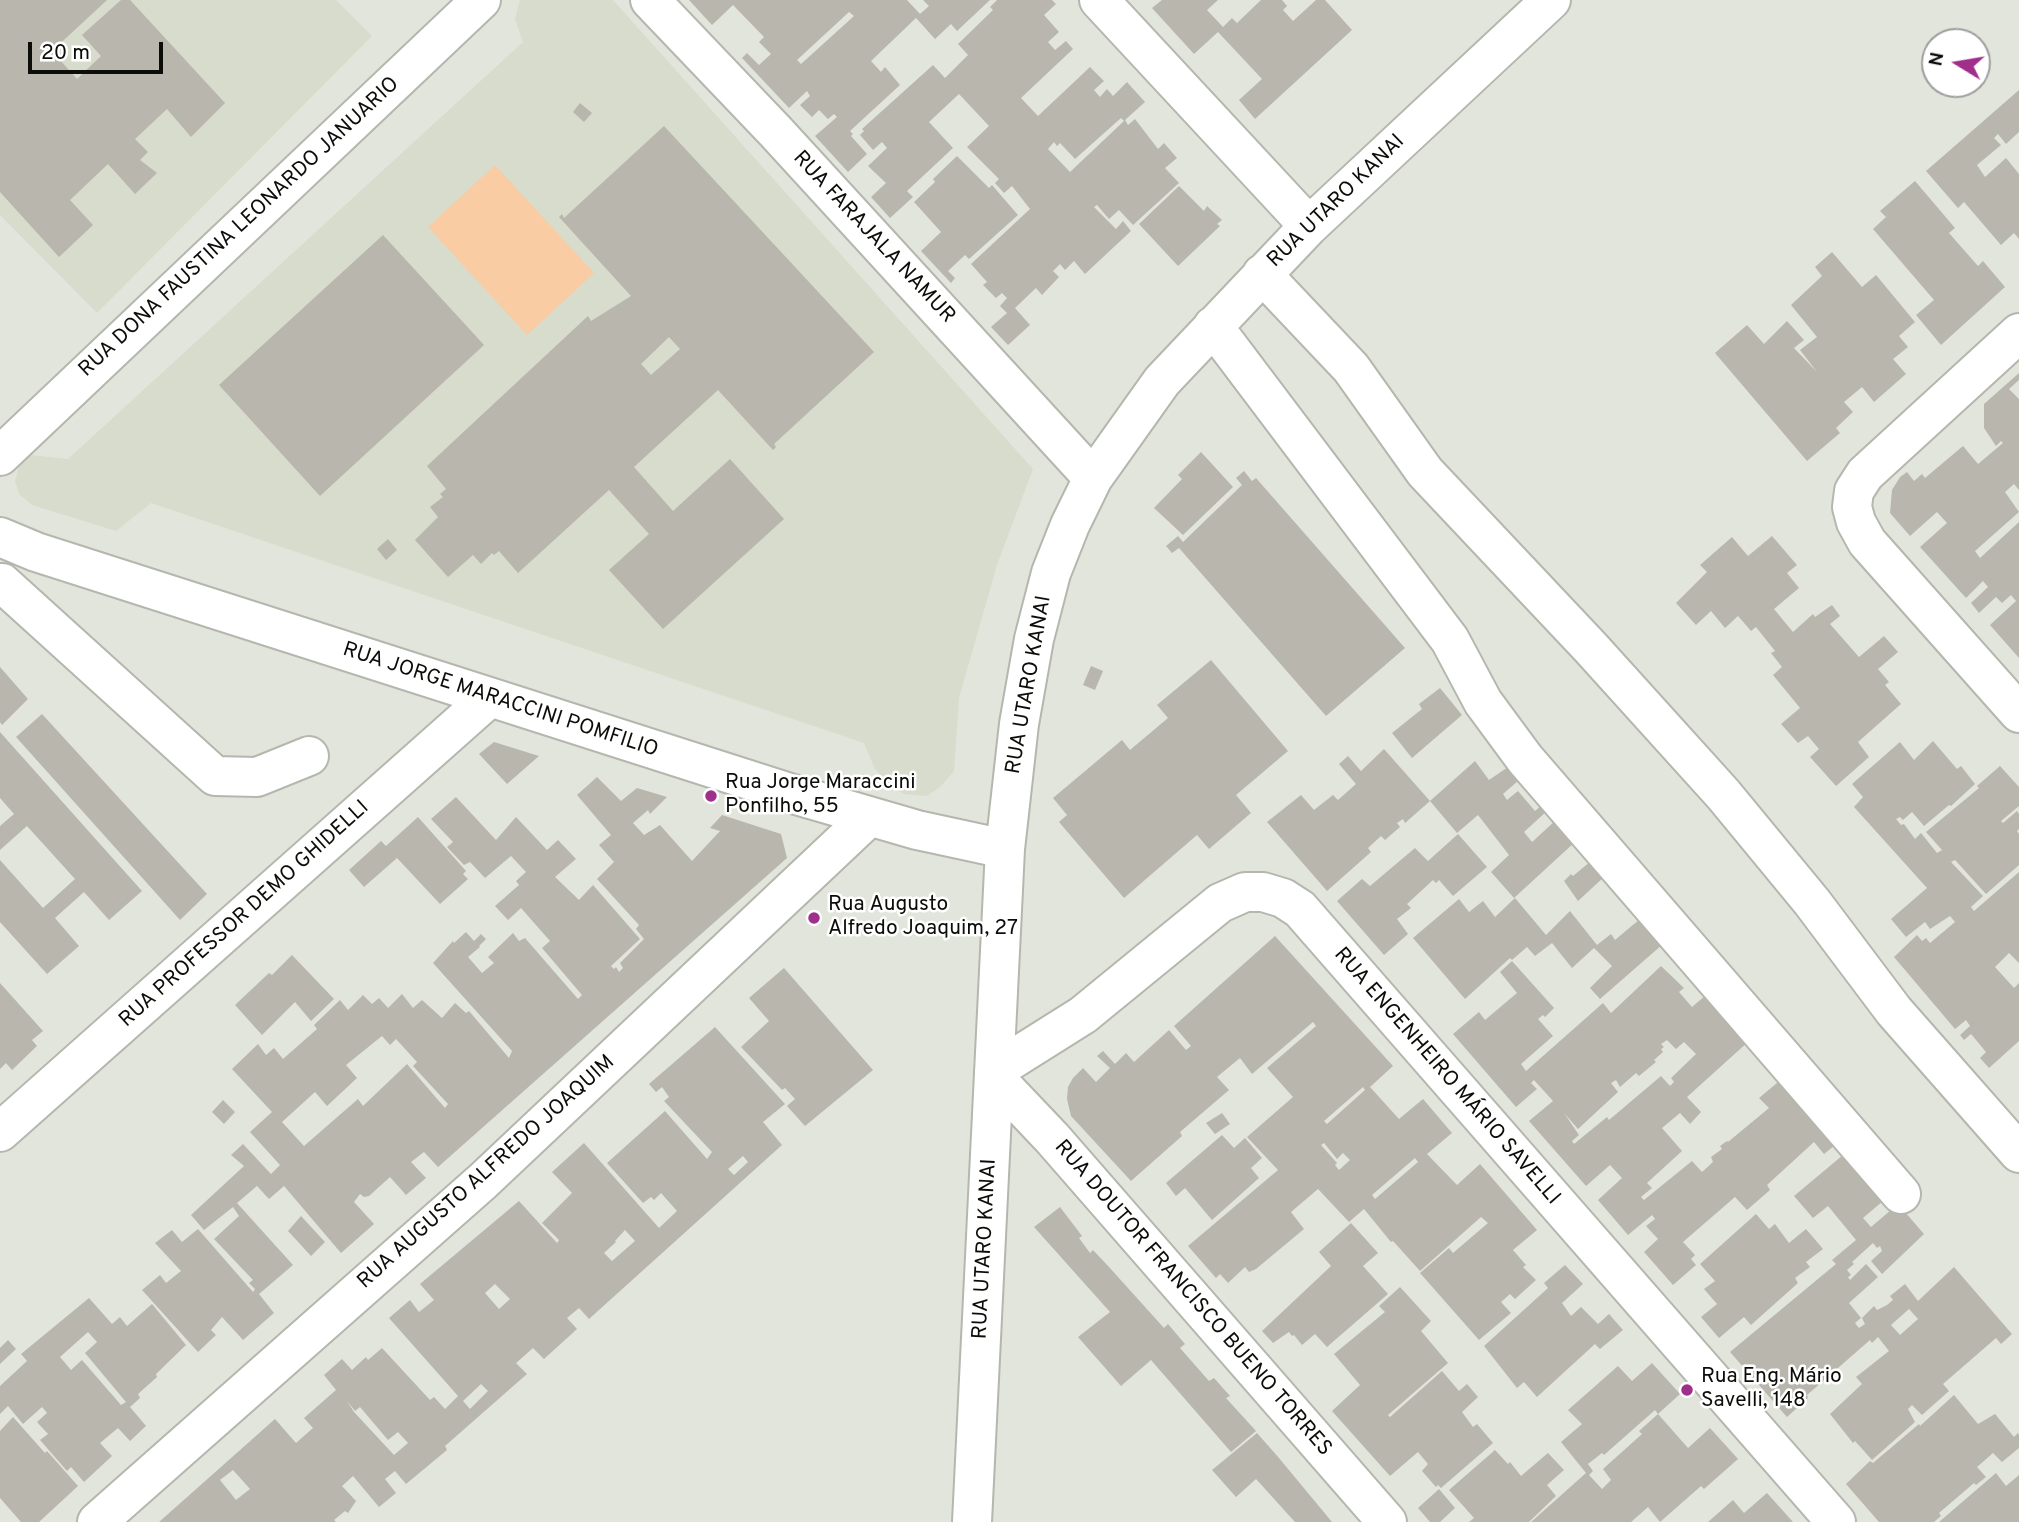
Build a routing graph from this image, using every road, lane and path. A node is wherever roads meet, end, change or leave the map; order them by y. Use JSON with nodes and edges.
{"nodes":[{"id":1,"x":481,"y":0,"type":"edge"},
{"id":2,"x":650,"y":0,"type":"edge"},
{"id":3,"x":1099,"y":0,"type":"edge"},
{"id":4,"x":1551,"y":0,"type":"edge"},
{"id":5,"x":1309,"y":226,"type":"junction"},
{"id":6,"x":1262,"y":274,"type":"junction"},
{"id":7,"x":1213,"y":326,"type":"junction"},
{"id":8,"x":2019,"y":333,"type":"edge"},
{"id":9,"x":0,"y":456,"type":"edge"},
{"id":10,"x":1093,"y":478,"type":"junction"},
{"id":11,"x":0,"y":537,"type":"edge"},
{"id":12,"x":36,"y":552,"type":"junction"},
{"id":13,"x":1,"y":583,"type":"edge"},
{"id":14,"x":489,"y":698,"type":"junction"},
{"id":15,"x":2019,"y":713,"type":"edge"},
{"id":16,"x":309,"y":756,"type":"dead end"},
{"id":17,"x":869,"y":817,"type":"junction"},
{"id":18,"x":1005,"y":849,"type":"junction"},
{"id":19,"x":994,"y":1075,"type":"junction"},
{"id":20,"x":0,"y":1132,"type":"edge"},
{"id":21,"x":2019,"y":1153,"type":"edge"},
{"id":22,"x":1901,"y":1194,"type":"dead end"},
{"id":23,"x":97,"y":1522,"type":"edge"},
{"id":24,"x":972,"y":1522,"type":"edge"},
{"id":25,"x":1387,"y":1522,"type":"edge"},
{"id":26,"x":1836,"y":1522,"type":"edge"}],
"edges":[{"from":1,"to":9,"type":"street","name":"RUA DONA FAUSTINA LEONARDO JANUARIO"},
{"from":2,"to":10,"type":"street","name":"RUA FARAJALA NAMUR"},
{"from":3,"to":5,"type":"street"},
{"from":4,"to":5,"type":"street","name":"RUA UTARO KANAI"},
{"from":5,"to":6,"type":"street","name":"RUA UTARO KANAI"},
{"from":6,"to":7,"type":"street","name":"RUA UTARO KANAI"},
{"from":6,"to":21,"type":"street"},
{"from":7,"to":10,"type":"street","name":"RUA UTARO KANAI"},
{"from":7,"to":22,"type":"street"},
{"from":8,"to":15,"type":"street"},
{"from":10,"to":18,"type":"street","name":"RUA UTARO KANAI"},
{"from":11,"to":12,"type":"street","name":"RUA JORGE MARACCINI POMFILIO"},
{"from":12,"to":13,"type":"street"},
{"from":12,"to":14,"type":"street","name":"RUA JORGE MARACCINI POMFILIO"},
{"from":13,"to":16,"type":"street"},
{"from":14,"to":17,"type":"street","name":"RUA JORGE MARACCINI POMFILIO"},
{"from":14,"to":20,"type":"street","name":"RUA PROFESSOR DEMO GHIDELLI"},
{"from":17,"to":18,"type":"street","name":"RUA JORGE MARACCINI POMFILIO"},
{"from":17,"to":23,"type":"street","name":"RUA AUGUSTO ALFREDO JOAQUIM"},
{"from":18,"to":19,"type":"street","name":"RUA UTARO KANAI"},
{"from":19,"to":24,"type":"street","name":"RUA UTARO KANAI"},
{"from":19,"to":25,"type":"street","name":"RUA DOUTOR FRANCISCO BUENO TORRES"},
{"from":19,"to":26,"type":"street","name":"RUA ENGENHEIRO MÁRIO SAVELLI"}]}
